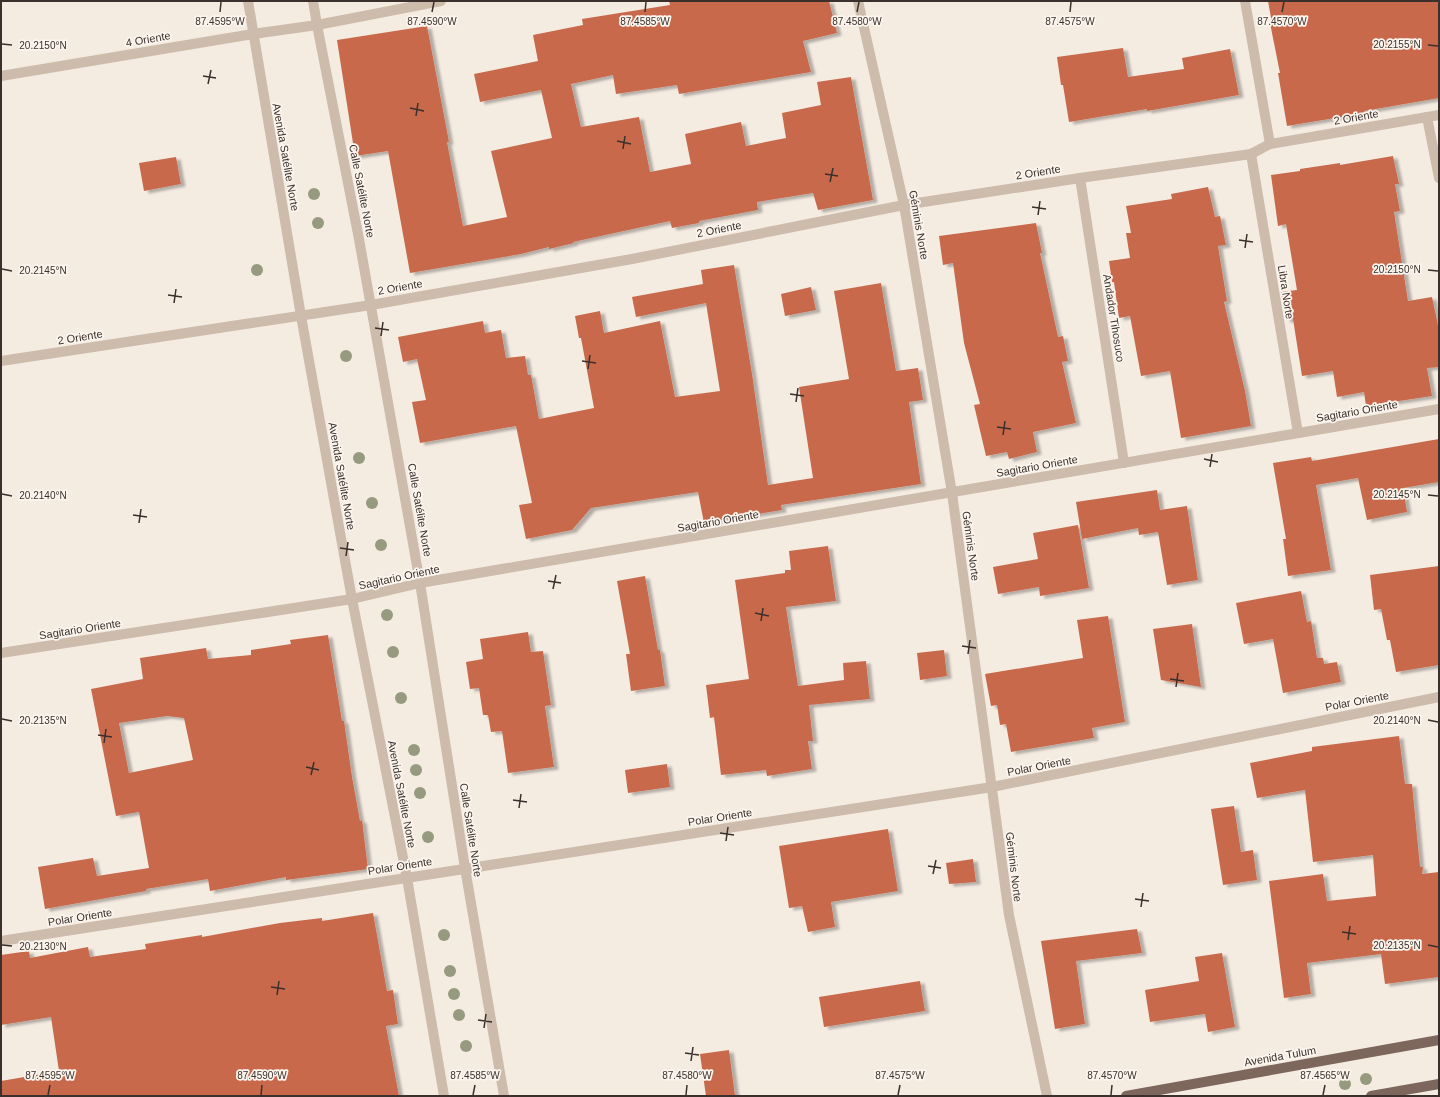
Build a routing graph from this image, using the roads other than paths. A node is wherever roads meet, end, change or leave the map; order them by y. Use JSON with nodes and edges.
{"nodes":[{"id":1,"x":248,"y":1,"type":"edge"},
{"id":2,"x":313,"y":1,"type":"edge"},
{"id":3,"x":441,"y":1,"type":"edge"},
{"id":4,"x":858,"y":1,"type":"edge"},
{"id":5,"x":1245,"y":1,"type":"edge"},
{"id":6,"x":317,"y":25,"type":"junction"},
{"id":7,"x":253,"y":34,"type":"junction"},
{"id":8,"x":1,"y":76,"type":"edge"},
{"id":9,"x":1439,"y":115,"type":"edge"},
{"id":10,"x":1426,"y":117,"type":"junction"},
{"id":11,"x":1270,"y":144,"type":"junction"},
{"id":12,"x":1252,"y":154,"type":"junction"},
{"id":13,"x":1080,"y":178,"type":"junction"},
{"id":14,"x":1439,"y":178,"type":"edge"},
{"id":15,"x":904,"y":205,"type":"junction"},
{"id":16,"x":371,"y":304,"type":"junction"},
{"id":17,"x":301,"y":316,"type":"junction"},
{"id":18,"x":1,"y":360,"type":"edge"},
{"id":19,"x":1439,"y":409,"type":"edge"},
{"id":20,"x":1298,"y":433,"type":"junction"},
{"id":21,"x":1124,"y":463,"type":"junction"},
{"id":22,"x":952,"y":493,"type":"junction"},
{"id":23,"x":420,"y":583,"type":"junction"},
{"id":24,"x":352,"y":599,"type":"junction"},
{"id":25,"x":1,"y":653,"type":"edge"},
{"id":26,"x":1439,"y":697,"type":"edge"},
{"id":27,"x":992,"y":788,"type":"junction"},
{"id":28,"x":465,"y":868,"type":"junction"},
{"id":29,"x":407,"y":878,"type":"junction"},
{"id":30,"x":1,"y":941,"type":"edge"},
{"id":31,"x":1439,"y":1040,"type":"edge"},
{"id":32,"x":1439,"y":1084,"type":"edge"},
{"id":33,"x":444,"y":1096,"type":"edge"},
{"id":34,"x":504,"y":1096,"type":"edge"},
{"id":35,"x":1047,"y":1096,"type":"edge"},
{"id":36,"x":1126,"y":1096,"type":"edge"},
{"id":37,"x":1372,"y":1096,"type":"edge"}],
"edges":[{"from":1,"to":7,"type":"street","name":"Avenida Satélite Norte"},
{"from":2,"to":6,"type":"street","name":"Calle Satélite Norte"},
{"from":3,"to":6,"type":"street","name":"4 Oriente"},
{"from":4,"to":15,"type":"street","name":"Géminis Norte"},
{"from":5,"to":11,"type":"street"},
{"from":6,"to":7,"type":"street","name":"4 Oriente"},
{"from":6,"to":16,"type":"street","name":"Calle Satélite Norte"},
{"from":7,"to":8,"type":"street","name":"4 Oriente"},
{"from":7,"to":17,"type":"street","name":"Avenida Satélite Norte"},
{"from":9,"to":10,"type":"street","name":"2 Oriente"},
{"from":10,"to":11,"type":"street","name":"2 Oriente"},
{"from":10,"to":14,"type":"street"},
{"from":11,"to":12,"type":"street","name":"2 Oriente"},
{"from":12,"to":13,"type":"street","name":"2 Oriente"},
{"from":12,"to":20,"type":"street","name":"Libra Norte"},
{"from":13,"to":15,"type":"street","name":"2 Oriente"},
{"from":13,"to":21,"type":"street","name":"Andador Tihosuco"},
{"from":15,"to":16,"type":"street","name":"2 Oriente"},
{"from":15,"to":22,"type":"street","name":"Géminis Norte"},
{"from":16,"to":17,"type":"street","name":"2 Oriente"},
{"from":16,"to":23,"type":"street","name":"Calle Satélite Norte"},
{"from":17,"to":18,"type":"street","name":"2 Oriente"},
{"from":17,"to":24,"type":"street","name":"Avenida Satélite Norte"},
{"from":19,"to":20,"type":"street","name":"Sagitario Oriente"},
{"from":20,"to":21,"type":"street","name":"Sagitario Oriente"},
{"from":21,"to":22,"type":"street","name":"Sagitario Oriente"},
{"from":22,"to":23,"type":"street","name":"Sagitario Oriente"},
{"from":22,"to":27,"type":"street","name":"Géminis Norte"},
{"from":23,"to":24,"type":"street","name":"Sagitario Oriente"},
{"from":23,"to":28,"type":"street","name":"Calle Satélite Norte"},
{"from":24,"to":25,"type":"street","name":"Sagitario Oriente"},
{"from":24,"to":29,"type":"street","name":"Avenida Satélite Norte"},
{"from":26,"to":27,"type":"street","name":"Polar Oriente"},
{"from":27,"to":28,"type":"street","name":"Polar Oriente"},
{"from":27,"to":35,"type":"street","name":"Géminis Norte"},
{"from":28,"to":29,"type":"street","name":"Polar Oriente"},
{"from":28,"to":34,"type":"street","name":"Calle Satélite Norte"},
{"from":29,"to":30,"type":"street","name":"Polar Oriente"},
{"from":29,"to":33,"type":"street","name":"Avenida Satélite Norte"},
{"from":31,"to":36,"type":"main road","name":"Avenida Tulum"},
{"from":32,"to":37,"type":"main road"}]}
